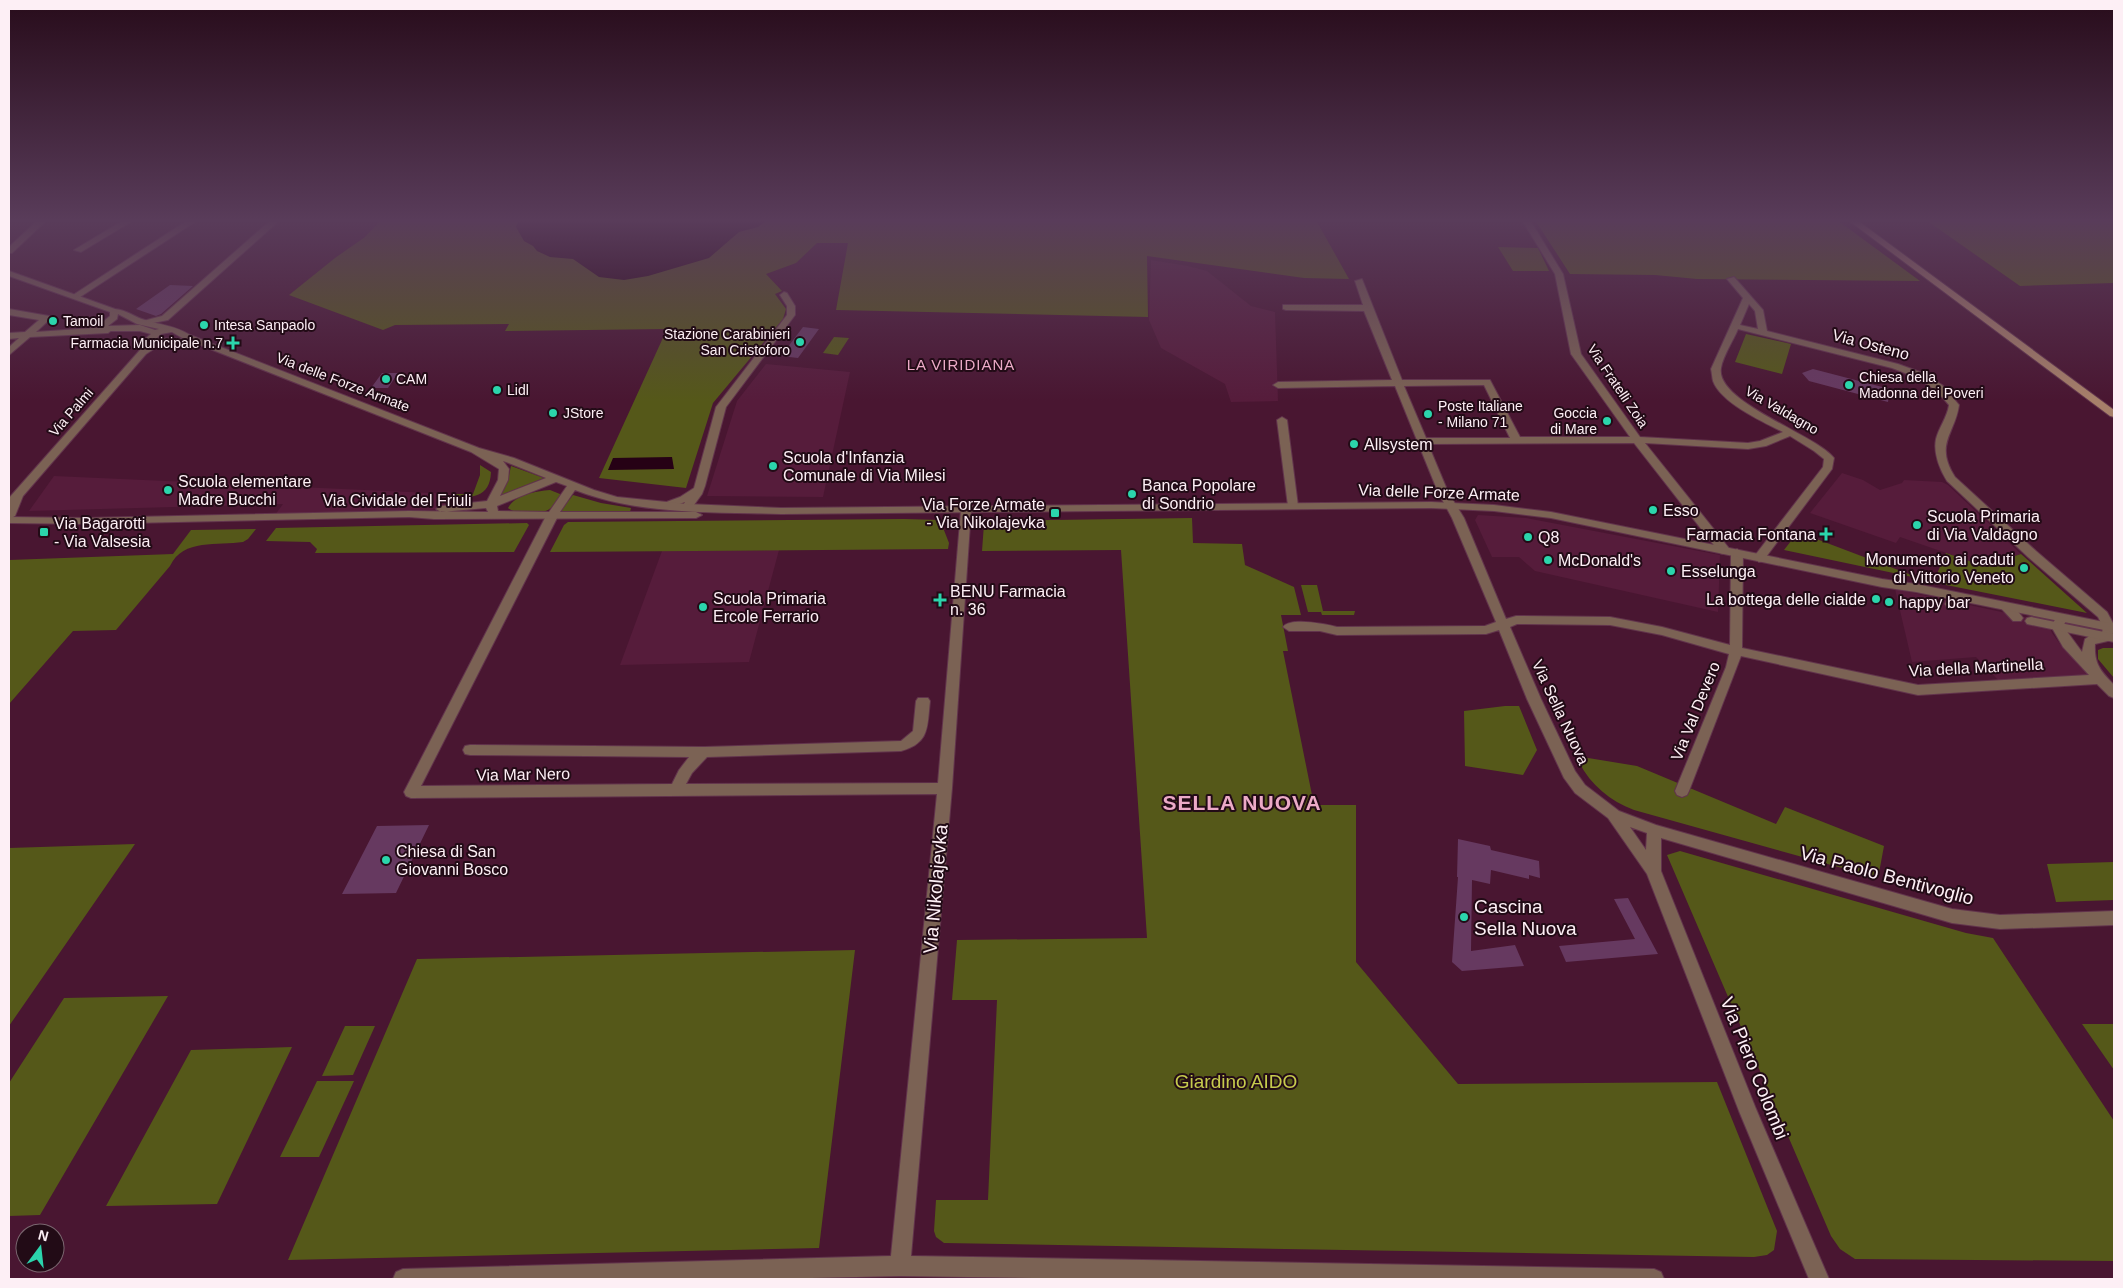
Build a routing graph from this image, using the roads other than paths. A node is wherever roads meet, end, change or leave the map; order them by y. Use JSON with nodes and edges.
{"nodes":[{"id":1,"x":28,"y":280,"type":"edge"},
{"id":2,"x":100,"y":280,"type":"edge"},
{"id":3,"x":209,"y":280,"type":"edge"},
{"id":4,"x":1560,"y":280,"type":"edge"},
{"id":5,"x":1732,"y":280,"type":"edge"},
{"id":6,"x":1933,"y":280,"type":"edge"},
{"id":7,"x":1944,"y":280,"type":"edge"},
{"id":8,"x":1359,"y":281,"type":"dead end"},
{"id":9,"x":784,"y":295,"type":"dead end"},
{"id":10,"x":1748,"y":296,"type":"junction"},
{"id":11,"x":74,"y":297,"type":"junction"},
{"id":12,"x":1286,"y":307,"type":"dead end"},
{"id":13,"x":1744,"y":307,"type":"junction"},
{"id":14,"x":1368,"y":308,"type":"junction"},
{"id":15,"x":1760,"y":310,"type":"junction"},
{"id":16,"x":114,"y":311,"type":"junction"},
{"id":17,"x":9,"y":312,"type":"edge"},
{"id":18,"x":134,"y":318,"type":"junction"},
{"id":19,"x":109,"y":326,"type":"junction"},
{"id":20,"x":1735,"y":326,"type":"junction"},
{"id":21,"x":170,"y":327,"type":"junction"},
{"id":22,"x":1763,"y":333,"type":"junction"},
{"id":23,"x":29,"y":334,"type":"junction"},
{"id":24,"x":9,"y":336,"type":"edge"},
{"id":25,"x":150,"y":337,"type":"junction"},
{"id":26,"x":162,"y":341,"type":"junction"},
{"id":27,"x":201,"y":342,"type":"junction"},
{"id":28,"x":9,"y":352,"type":"edge"},
{"id":29,"x":143,"y":352,"type":"junction"},
{"id":30,"x":1399,"y":383,"type":"junction"},
{"id":31,"x":1278,"y":385,"type":"dead end"},
{"id":32,"x":2114,"y":404,"type":"edge"},
{"id":33,"x":2114,"y":414,"type":"edge"},
{"id":34,"x":1282,"y":420,"type":"dead end"},
{"id":35,"x":1792,"y":432,"type":"junction"},
{"id":36,"x":1637,"y":440,"type":"junction"},
{"id":37,"x":1422,"y":441,"type":"junction"},
{"id":38,"x":1517,"y":441,"type":"junction"},
{"id":39,"x":475,"y":450,"type":"junction"},
{"id":40,"x":556,"y":478,"type":"junction"},
{"id":41,"x":573,"y":486,"type":"junction"},
{"id":42,"x":700,"y":486,"type":"junction"},
{"id":43,"x":21,"y":492,"type":"junction"},
{"id":44,"x":9,"y":504,"type":"edge"},
{"id":45,"x":491,"y":504,"type":"junction"},
{"id":46,"x":665,"y":506,"type":"junction"},
{"id":47,"x":1293,"y":506,"type":"junction"},
{"id":48,"x":1451,"y":506,"type":"junction"},
{"id":49,"x":687,"y":507,"type":"junction"},
{"id":50,"x":966,"y":510,"type":"junction"},
{"id":51,"x":781,"y":512,"type":"junction"},
{"id":52,"x":409,"y":514,"type":"junction"},
{"id":53,"x":497,"y":516,"type":"junction"},
{"id":54,"x":552,"y":516,"type":"junction"},
{"id":55,"x":636,"y":516,"type":"junction"},
{"id":56,"x":9,"y":518,"type":"edge"},
{"id":57,"x":87,"y":521,"type":"junction"},
{"id":58,"x":9,"y":528,"type":"edge"},
{"id":59,"x":1724,"y":550,"type":"junction"},
{"id":60,"x":1737,"y":553,"type":"junction"},
{"id":61,"x":1760,"y":558,"type":"junction"},
{"id":62,"x":1953,"y":600,"type":"junction"},
{"id":63,"x":2006,"y":607,"type":"junction"},
{"id":64,"x":2016,"y":618,"type":"junction"},
{"id":65,"x":2059,"y":622,"type":"junction"},
{"id":66,"x":1503,"y":624,"type":"junction"},
{"id":67,"x":1289,"y":627,"type":"dead end"},
{"id":68,"x":2111,"y":632,"type":"edge"},
{"id":69,"x":1736,"y":651,"type":"junction"},
{"id":70,"x":2097,"y":674,"type":"junction"},
{"id":71,"x":2114,"y":693,"type":"edge"},
{"id":72,"x":923,"y":701,"type":"dead end"},
{"id":73,"x":470,"y":750,"type":"dead end"},
{"id":74,"x":704,"y":752,"type":"junction"},
{"id":75,"x":945,"y":788,"type":"junction"},
{"id":76,"x":678,"y":790,"type":"junction"},
{"id":77,"x":1682,"y":791,"type":"dead end"},
{"id":78,"x":1614,"y":815,"type":"junction"},
{"id":79,"x":1654,"y":830,"type":"junction"},
{"id":80,"x":1653,"y":872,"type":"junction"},
{"id":81,"x":2114,"y":918,"type":"edge"},
{"id":82,"x":900,"y":1266,"type":"junction"},
{"id":83,"x":402,"y":1279,"type":"edge"},
{"id":84,"x":1654,"y":1279,"type":"edge"},
{"id":85,"x":1819,"y":1279,"type":"edge"}],
"edges":[{"from":1,"to":11,"type":"street","name":"Via delle Forze Armate"},
{"from":2,"to":11,"type":"street"},
{"from":3,"to":21,"type":"street"},
{"from":4,"to":36,"type":"street","name":"Via Fratelli Zoia"},
{"from":5,"to":10,"type":"street"},
{"from":6,"to":33,"type":"main road"},
{"from":7,"to":32,"type":"main road"},
{"from":8,"to":14,"type":"street","name":"Via Sella Nuova"},
{"from":9,"to":42,"type":"street"},
{"from":10,"to":13,"type":"street","name":"Via Valdagno"},
{"from":10,"to":15,"type":"street"},
{"from":11,"to":16,"type":"street","name":"Via delle Forze Armate"},
{"from":12,"to":14,"type":"street"},
{"from":13,"to":15,"type":"street"},
{"from":13,"to":20,"type":"street","name":"Via Valdagno"},
{"from":14,"to":30,"type":"street","name":"Via Sella Nuova"},
{"from":15,"to":22,"type":"street"},
{"from":16,"to":18,"type":"street","name":"Via delle Forze Armate"},
{"from":16,"to":19,"type":"street"},
{"from":17,"to":23,"type":"street"},
{"from":18,"to":19,"type":"street","name":"Via delle Forze Armate"},
{"from":18,"to":21,"type":"street","name":"Via delle Forze Armate"},
{"from":19,"to":23,"type":"street","name":"Via delle Forze Armate"},
{"from":19,"to":25,"type":"street","name":"Via delle Forze Armate"},
{"from":20,"to":22,"type":"street","name":"Via Osteno"},
{"from":20,"to":35,"type":"street","name":"Via Valdagno"},
{"from":21,"to":25,"type":"street"},
{"from":21,"to":26,"type":"street"},
{"from":21,"to":27,"type":"street","name":"Via delle Forze Armate"},
{"from":22,"to":68,"type":"street","name":"Via Osteno"},
{"from":23,"to":24,"type":"street","name":"Via delle Forze Armate"},
{"from":23,"to":28,"type":"street"},
{"from":25,"to":26,"type":"street","name":"Via delle Forze Armate"},
{"from":25,"to":29,"type":"street","name":"Via Palmi"},
{"from":26,"to":27,"type":"street","name":"Via delle Forze Armate"},
{"from":26,"to":29,"type":"street","name":"Via Palmi"},
{"from":27,"to":39,"type":"street","name":"Via delle Forze Armate"},
{"from":29,"to":43,"type":"street","name":"Via Palmi"},
{"from":30,"to":31,"type":"street"},
{"from":30,"to":37,"type":"street","name":"Via Sella Nuova"},
{"from":30,"to":38,"type":"street"},
{"from":34,"to":47,"type":"street"},
{"from":35,"to":36,"type":"street"},
{"from":35,"to":61,"type":"street","name":"Via Valdagno"},
{"from":36,"to":38,"type":"street"},
{"from":36,"to":59,"type":"street","name":"Via Fratelli Zoia"},
{"from":37,"to":38,"type":"street"},
{"from":37,"to":48,"type":"street","name":"Via Sella Nuova"},
{"from":39,"to":40,"type":"street","name":"Via delle Forze Armate"},
{"from":39,"to":45,"type":"street","name":"Via delle Forze Armate"},
{"from":40,"to":41,"type":"street","name":"Via delle Forze Armate"},
{"from":40,"to":45,"type":"street"},
{"from":41,"to":46,"type":"street","name":"Via delle Forze Armate"},
{"from":41,"to":54,"type":"street"},
{"from":42,"to":46,"type":"street"},
{"from":42,"to":49,"type":"street"},
{"from":43,"to":44,"type":"street","name":"Via Palmi"},
{"from":43,"to":56,"type":"street","name":"Via Palmi"},
{"from":45,"to":52,"type":"street"},
{"from":45,"to":53,"type":"street"},
{"from":46,"to":49,"type":"street","name":"Via delle Forze Armate"},
{"from":47,"to":48,"type":"street","name":"Via delle Forze Armate"},
{"from":47,"to":50,"type":"street","name":"Via delle Forze Armate"},
{"from":48,"to":59,"type":"street","name":"Via delle Forze Armate"},
{"from":48,"to":66,"type":"street","name":"Via Sella Nuova"},
{"from":49,"to":51,"type":"street","name":"Via delle Forze Armate"},
{"from":49,"to":55,"type":"street"},
{"from":50,"to":51,"type":"street","name":"Via delle Forze Armate"},
{"from":50,"to":75,"type":"street","name":"Via Nikolajevka"},
{"from":51,"to":55,"type":"street","name":"Via delle Forze Armate"},
{"from":52,"to":53,"type":"street","name":"Via Cividale del Friuli"},
{"from":52,"to":57,"type":"street","name":"Via Cividale del Friuli"},
{"from":53,"to":54,"type":"street","name":"Via delle Forze Armate"},
{"from":54,"to":55,"type":"street","name":"Via delle Forze Armate"},
{"from":54,"to":76,"type":"street","name":"Via Mar Nero"},
{"from":56,"to":57,"type":"street","name":"Via Cividale del Friuli"},
{"from":57,"to":58,"type":"street","name":"Via Cividale del Friuli"},
{"from":59,"to":60,"type":"street","name":"Via delle Forze Armate"},
{"from":60,"to":61,"type":"street","name":"Via delle Forze Armate"},
{"from":60,"to":69,"type":"street","name":"Via Val Devero"},
{"from":61,"to":62,"type":"street","name":"Via delle Forze Armate"},
{"from":62,"to":63,"type":"street","name":"Via delle Forze Armate"},
{"from":62,"to":64,"type":"street","name":"Via delle Forze Armate"},
{"from":63,"to":64,"type":"street"},
{"from":63,"to":65,"type":"street","name":"Via delle Forze Armate"},
{"from":64,"to":65,"type":"street","name":"Via delle Forze Armate"},
{"from":65,"to":68,"type":"street","name":"Via delle Forze Armate"},
{"from":65,"to":70,"type":"street"},
{"from":66,"to":67,"type":"street"},
{"from":66,"to":69,"type":"street","name":"Via della Martinella"},
{"from":66,"to":78,"type":"street","name":"Via Sella Nuova"},
{"from":68,"to":70,"type":"street"},
{"from":69,"to":70,"type":"street","name":"Via della Martinella"},
{"from":69,"to":77,"type":"street","name":"Via Val Devero"},
{"from":70,"to":71,"type":"street"},
{"from":72,"to":74,"type":"street"},
{"from":73,"to":74,"type":"street"},
{"from":74,"to":76,"type":"street"},
{"from":75,"to":76,"type":"street","name":"Via Mar Nero"},
{"from":75,"to":82,"type":"street","name":"Via Nikolajevka"},
{"from":78,"to":79,"type":"street","name":"Via Sella Nuova"},
{"from":78,"to":80,"type":"street","name":"Via Piero Colombi"},
{"from":79,"to":80,"type":"street","name":"Via Piero Colombi"},
{"from":79,"to":81,"type":"street","name":"Via Paolo Bentivoglio"},
{"from":80,"to":85,"type":"street","name":"Via Piero Colombi"},
{"from":82,"to":83,"type":"street"},
{"from":82,"to":84,"type":"street"}]}
